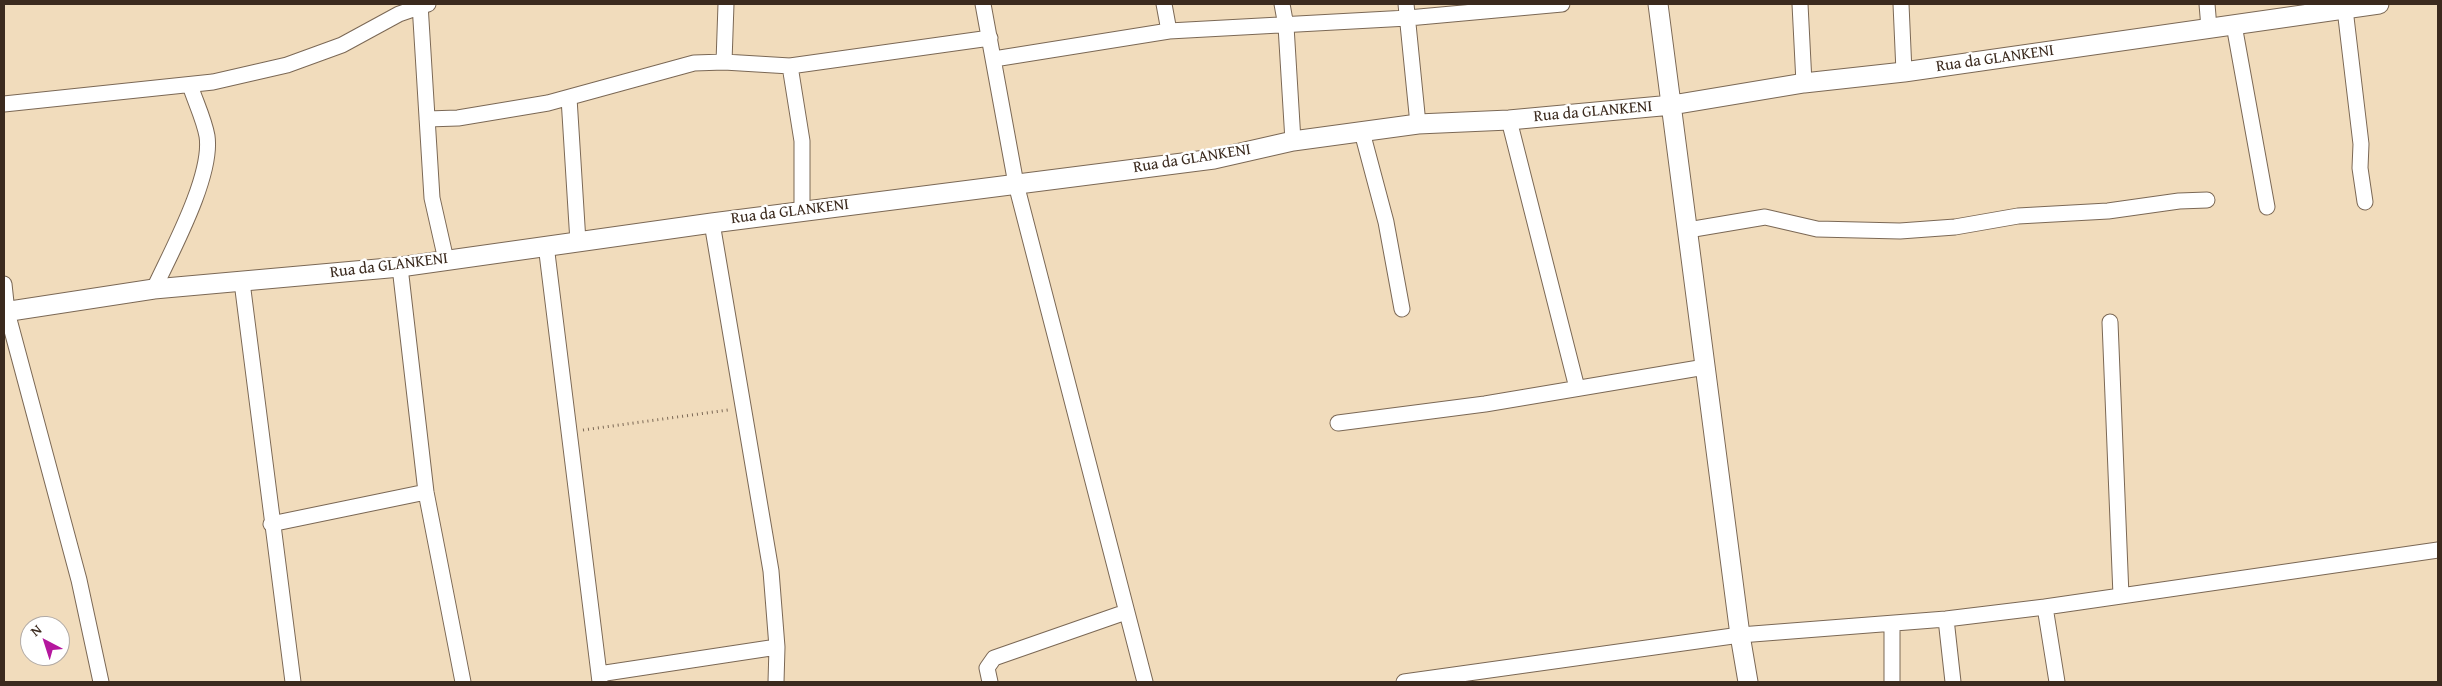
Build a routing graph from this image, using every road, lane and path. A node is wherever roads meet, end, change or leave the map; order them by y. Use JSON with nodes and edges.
{"nodes":[{"id":1,"x":422,"y":4,"type":"edge"},
{"id":2,"x":726,"y":4,"type":"edge"},
{"id":3,"x":983,"y":4,"type":"edge"},
{"id":4,"x":1164,"y":4,"type":"edge"},
{"id":5,"x":1282,"y":4,"type":"edge"},
{"id":6,"x":1562,"y":4,"type":"edge"},
{"id":7,"x":1658,"y":4,"type":"edge"},
{"id":8,"x":1800,"y":4,"type":"edge"},
{"id":9,"x":1900,"y":4,"type":"edge"},
{"id":10,"x":2207,"y":4,"type":"edge"},
{"id":11,"x":2379,"y":4,"type":"edge"},
{"id":12,"x":1500,"y":6,"type":"edge"},
{"id":13,"x":2323,"y":8,"type":"edge"},
{"id":14,"x":2345,"y":9,"type":"junction"},
{"id":15,"x":1407,"y":11,"type":"edge"},
{"id":16,"x":2234,"y":25,"type":"junction"},
{"id":17,"x":1286,"y":26,"type":"junction"},
{"id":18,"x":2208,"y":28,"type":"junction"},
{"id":19,"x":1169,"y":32,"type":"junction"},
{"id":20,"x":990,"y":38,"type":"junction"},
{"id":21,"x":994,"y":58,"type":"junction"},
{"id":22,"x":724,"y":62,"type":"junction"},
{"id":23,"x":790,"y":66,"type":"junction"},
{"id":24,"x":1904,"y":72,"type":"junction"},
{"id":25,"x":1804,"y":83,"type":"junction"},
{"id":26,"x":190,"y":85,"type":"junction"},
{"id":27,"x":569,"y":98,"type":"junction"},
{"id":28,"x":4,"y":104,"type":"edge"},
{"id":29,"x":1672,"y":105,"type":"junction"},
{"id":30,"x":427,"y":119,"type":"junction"},
{"id":31,"x":1509,"y":120,"type":"junction"},
{"id":32,"x":1418,"y":124,"type":"junction"},
{"id":33,"x":1362,"y":132,"type":"junction"},
{"id":34,"x":1293,"y":141,"type":"junction"},
{"id":35,"x":1016,"y":184,"type":"junction"},
{"id":36,"x":2207,"y":200,"type":"dead end"},
{"id":37,"x":2365,"y":202,"type":"dead end"},
{"id":38,"x":2267,"y":208,"type":"dead end"},
{"id":39,"x":802,"y":211,"type":"junction"},
{"id":40,"x":712,"y":223,"type":"junction"},
{"id":41,"x":1688,"y":230,"type":"junction"},
{"id":42,"x":578,"y":242,"type":"junction"},
{"id":43,"x":546,"y":246,"type":"junction"},
{"id":44,"x":446,"y":260,"type":"junction"},
{"id":45,"x":400,"y":266,"type":"junction"},
{"id":46,"x":242,"y":282,"type":"junction"},
{"id":47,"x":4,"y":284,"type":"edge"},
{"id":48,"x":154,"y":289,"type":"junction"},
{"id":49,"x":1402,"y":309,"type":"dead end"},
{"id":50,"x":5,"y":312,"type":"edge"},
{"id":51,"x":2110,"y":322,"type":"dead end"},
{"id":52,"x":1705,"y":367,"type":"junction"},
{"id":53,"x":1577,"y":388,"type":"junction"},
{"id":54,"x":744,"y":408,"type":"junction"},
{"id":55,"x":1338,"y":423,"type":"dead end"},
{"id":56,"x":568,"y":432,"type":"junction"},
{"id":57,"x":426,"y":492,"type":"junction"},
{"id":58,"x":272,"y":524,"type":"junction"},
{"id":59,"x":2438,"y":550,"type":"edge"},
{"id":60,"x":2121,"y":596,"type":"junction"},
{"id":61,"x":2045,"y":607,"type":"junction"},
{"id":62,"x":1126,"y":612,"type":"junction"},
{"id":63,"x":1946,"y":619,"type":"junction"},
{"id":64,"x":1892,"y":624,"type":"junction"},
{"id":65,"x":1740,"y":635,"type":"junction"},
{"id":66,"x":777,"y":647,"type":"junction"},
{"id":67,"x":599,"y":678,"type":"edge"},
{"id":68,"x":1473,"y":678,"type":"edge"},
{"id":69,"x":101,"y":682,"type":"edge"},
{"id":70,"x":293,"y":682,"type":"edge"},
{"id":71,"x":463,"y":682,"type":"edge"},
{"id":72,"x":776,"y":682,"type":"edge"},
{"id":73,"x":990,"y":682,"type":"edge"},
{"id":74,"x":1145,"y":682,"type":"edge"},
{"id":75,"x":1404,"y":682,"type":"edge"},
{"id":76,"x":1748,"y":682,"type":"edge"},
{"id":77,"x":1892,"y":682,"type":"edge"},
{"id":78,"x":1953,"y":682,"type":"edge"},
{"id":79,"x":2057,"y":682,"type":"edge"}],
"edges":[{"from":1,"to":26,"type":"street"},
{"from":1,"to":30,"type":"street"},
{"from":2,"to":22,"type":"street"},
{"from":3,"to":20,"type":"street"},
{"from":4,"to":19,"type":"street"},
{"from":5,"to":17,"type":"street"},
{"from":6,"to":12,"type":"street"},
{"from":7,"to":29,"type":"street"},
{"from":8,"to":25,"type":"street"},
{"from":9,"to":24,"type":"street"},
{"from":10,"to":18,"type":"street"},
{"from":11,"to":14,"type":"street","name":"Rua da GLANKENI"},
{"from":12,"to":15,"type":"street"},
{"from":13,"to":14,"type":"street","name":"Rua da GLANKENI"},
{"from":13,"to":16,"type":"street","name":"Rua da GLANKENI"},
{"from":14,"to":37,"type":"street"},
{"from":15,"to":17,"type":"street"},
{"from":15,"to":32,"type":"street"},
{"from":16,"to":18,"type":"street","name":"Rua da GLANKENI"},
{"from":16,"to":38,"type":"street"},
{"from":17,"to":19,"type":"street"},
{"from":17,"to":34,"type":"street"},
{"from":18,"to":24,"type":"street","name":"Rua da GLANKENI"},
{"from":19,"to":21,"type":"street"},
{"from":20,"to":21,"type":"street"},
{"from":20,"to":23,"type":"street"},
{"from":21,"to":35,"type":"street"},
{"from":22,"to":23,"type":"street"},
{"from":22,"to":27,"type":"street"},
{"from":23,"to":39,"type":"street"},
{"from":24,"to":25,"type":"street","name":"Rua da GLANKENI"},
{"from":25,"to":29,"type":"street","name":"Rua da GLANKENI"},
{"from":26,"to":28,"type":"street"},
{"from":26,"to":48,"type":"street"},
{"from":27,"to":30,"type":"street"},
{"from":27,"to":42,"type":"street"},
{"from":29,"to":31,"type":"street","name":"Rua da GLANKENI"},
{"from":29,"to":41,"type":"street"},
{"from":30,"to":44,"type":"street"},
{"from":31,"to":32,"type":"street","name":"Rua da GLANKENI"},
{"from":31,"to":53,"type":"street"},
{"from":32,"to":33,"type":"street","name":"Rua da GLANKENI"},
{"from":33,"to":34,"type":"street","name":"Rua da GLANKENI"},
{"from":33,"to":49,"type":"street"},
{"from":34,"to":35,"type":"street","name":"Rua da GLANKENI"},
{"from":35,"to":39,"type":"street","name":"Rua da GLANKENI"},
{"from":35,"to":62,"type":"street"},
{"from":36,"to":41,"type":"street"},
{"from":39,"to":40,"type":"street","name":"Rua da GLANKENI"},
{"from":40,"to":42,"type":"street","name":"Rua da GLANKENI"},
{"from":40,"to":54,"type":"street"},
{"from":41,"to":52,"type":"street"},
{"from":42,"to":43,"type":"street","name":"Rua da GLANKENI"},
{"from":43,"to":44,"type":"street","name":"Rua da GLANKENI"},
{"from":43,"to":56,"type":"street"},
{"from":44,"to":45,"type":"street","name":"Rua da GLANKENI"},
{"from":45,"to":46,"type":"street","name":"Rua da GLANKENI"},
{"from":45,"to":57,"type":"street"},
{"from":46,"to":48,"type":"street","name":"Rua da GLANKENI"},
{"from":46,"to":58,"type":"street"},
{"from":47,"to":50,"type":"street"},
{"from":48,"to":50,"type":"street","name":"Rua da GLANKENI"},
{"from":50,"to":69,"type":"street"},
{"from":51,"to":60,"type":"street"},
{"from":52,"to":53,"type":"street"},
{"from":52,"to":65,"type":"street"},
{"from":53,"to":55,"type":"street"},
{"from":54,"to":56,"type":"path"},
{"from":54,"to":66,"type":"street"},
{"from":56,"to":67,"type":"street"},
{"from":57,"to":58,"type":"street"},
{"from":57,"to":71,"type":"street"},
{"from":58,"to":70,"type":"street"},
{"from":59,"to":60,"type":"street"},
{"from":60,"to":61,"type":"street"},
{"from":61,"to":63,"type":"street"},
{"from":61,"to":79,"type":"street"},
{"from":62,"to":73,"type":"street"},
{"from":62,"to":74,"type":"street"},
{"from":63,"to":64,"type":"street"},
{"from":63,"to":78,"type":"street"},
{"from":64,"to":65,"type":"street"},
{"from":64,"to":77,"type":"street"},
{"from":65,"to":68,"type":"street"},
{"from":65,"to":76,"type":"street"},
{"from":66,"to":67,"type":"street"},
{"from":66,"to":72,"type":"street"},
{"from":68,"to":75,"type":"street"}]}
